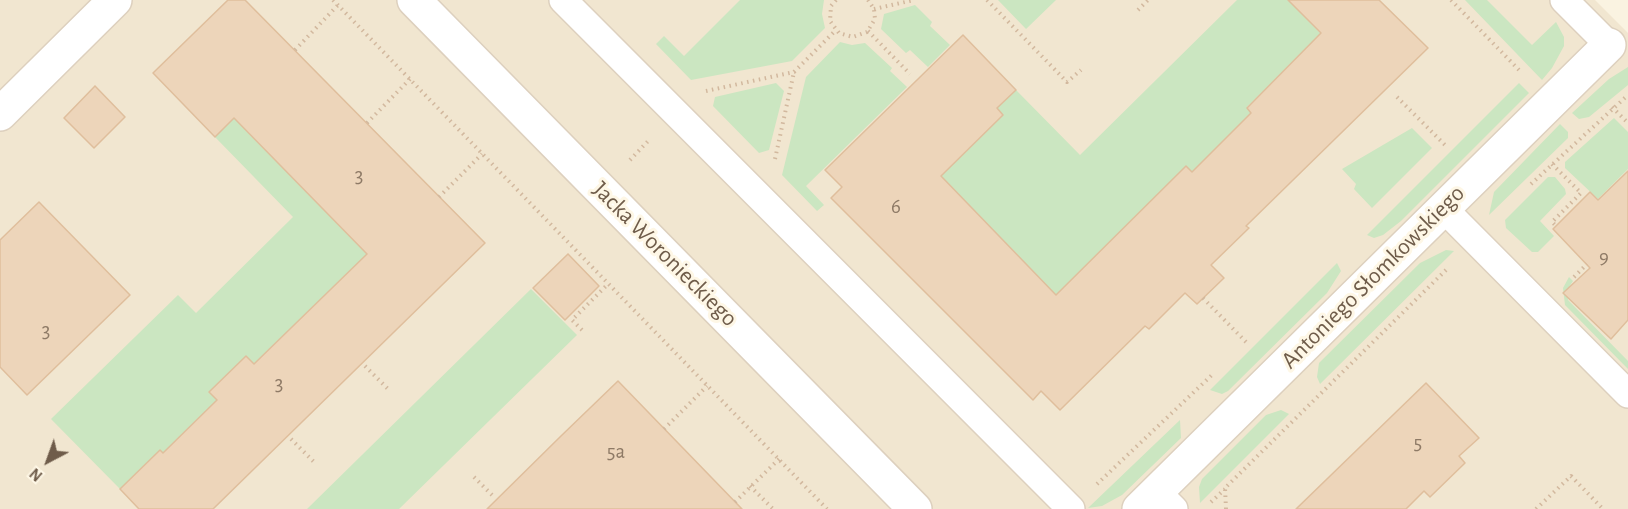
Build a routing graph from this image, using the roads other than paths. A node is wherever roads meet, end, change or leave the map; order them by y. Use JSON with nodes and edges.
{"nodes":[{"id":1,"x":115,"y":0,"type":"edge"},
{"id":2,"x":414,"y":0,"type":"edge"},
{"id":3,"x":563,"y":0,"type":"edge"},
{"id":4,"x":1564,"y":0,"type":"edge"},
{"id":5,"x":1609,"y":45,"type":"joint"},
{"id":6,"x":0,"y":114,"type":"edge"},
{"id":7,"x":1443,"y":208,"type":"junction"},
{"id":8,"x":1628,"y":394,"type":"edge"},
{"id":9,"x":1157,"y":503,"type":"edge"},
{"id":10,"x":915,"y":509,"type":"edge"},
{"id":11,"x":1071,"y":509,"type":"edge"}],
"edges":[{"from":1,"to":6,"type":"street"},
{"from":2,"to":10,"type":"street","name":"Jacka Woronieckiego"},
{"from":3,"to":11,"type":"lane"},
{"from":4,"to":5,"type":"lane"},
{"from":5,"to":7,"type":"street","name":"Antoniego Słomkowskiego"},
{"from":7,"to":8,"type":"lane"},
{"from":7,"to":9,"type":"street","name":"Antoniego Słomkowskiego"}]}
